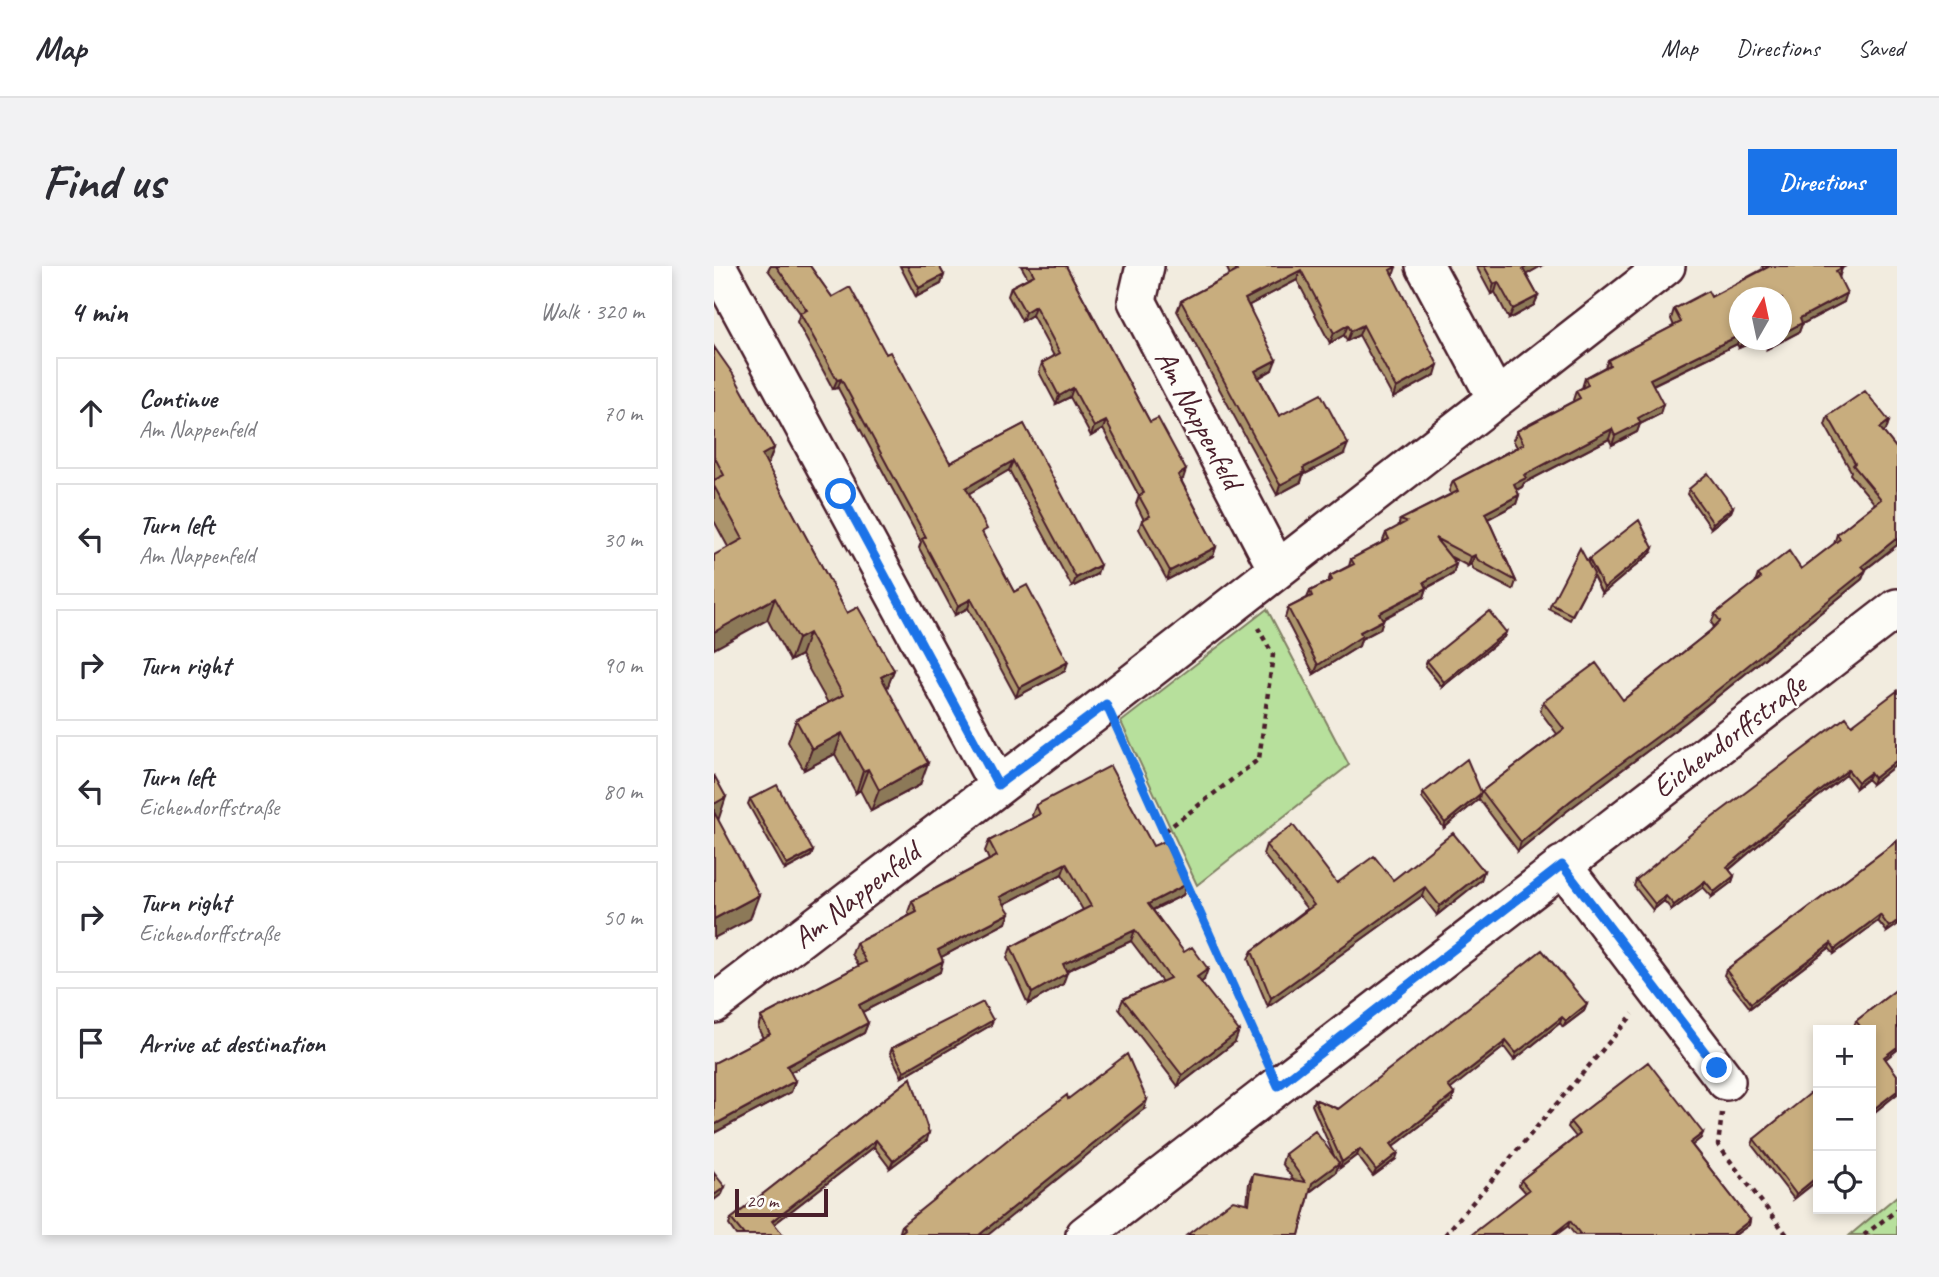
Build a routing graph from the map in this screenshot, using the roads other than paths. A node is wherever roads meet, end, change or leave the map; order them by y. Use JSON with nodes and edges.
{"nodes":[{"id":1,"x":717,"y":266,"type":"edge"},
{"id":2,"x":1144,"y":266,"type":"edge"},
{"id":3,"x":1425,"y":266,"type":"edge"},
{"id":4,"x":1666,"y":266,"type":"edge"},
{"id":5,"x":1496,"y":398,"type":"junction"},
{"id":6,"x":1277,"y":569,"type":"junction"},
{"id":7,"x":1897,"y":608,"type":"edge"},
{"id":8,"x":998,"y":785,"type":"junction"},
{"id":9,"x":1562,"y":865,"type":"junction"},
{"id":10,"x":714,"y":1004,"type":"edge"},
{"id":11,"x":1726,"y":1081,"type":"road end"},
{"id":12,"x":1085,"y":1235,"type":"edge"}],
"edges":[{"from":1,"to":8,"type":"street"},
{"from":2,"to":6,"type":"street","name":"Am Nappenfeld"},
{"from":3,"to":5,"type":"street"},
{"from":4,"to":5,"type":"street","name":"Am Nappenfeld"},
{"from":5,"to":6,"type":"street","name":"Am Nappenfeld"},
{"from":6,"to":8,"type":"street","name":"Am Nappenfeld"},
{"from":7,"to":9,"type":"street","name":"Eichendorffstraße"},
{"from":8,"to":10,"type":"street","name":"Am Nappenfeld"},
{"from":9,"to":11,"type":"street"},
{"from":9,"to":12,"type":"street","name":"Eichendorffstraße"}]}
